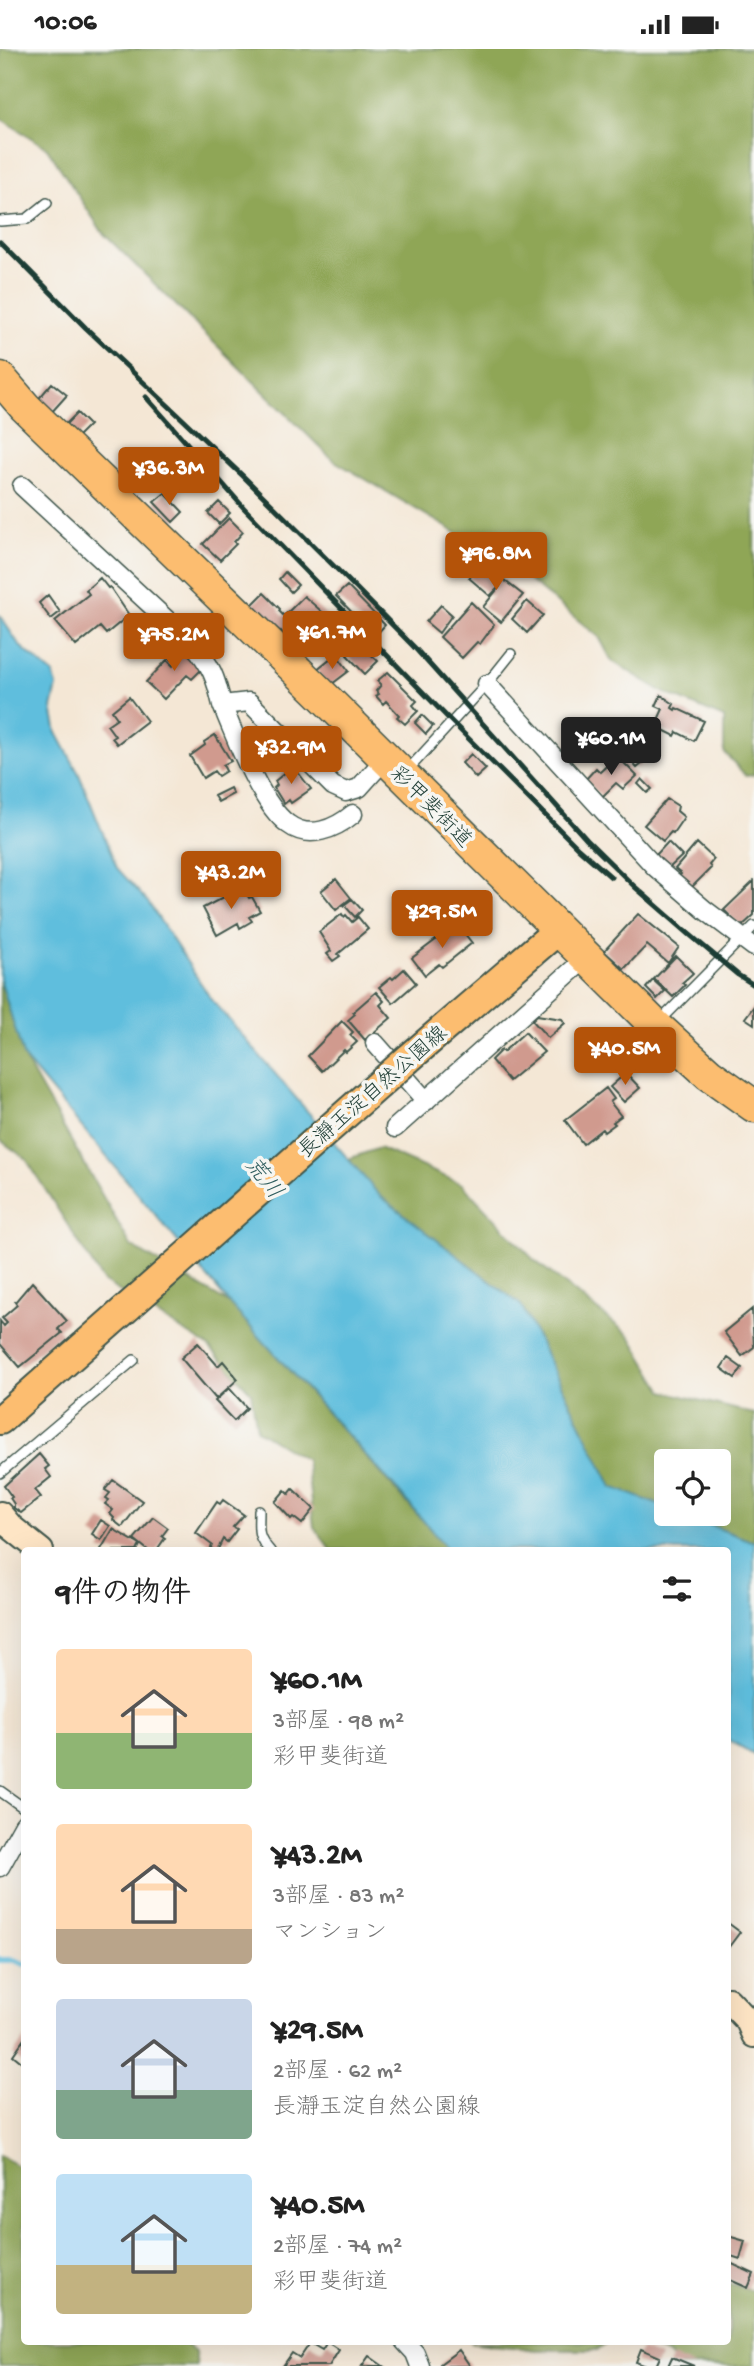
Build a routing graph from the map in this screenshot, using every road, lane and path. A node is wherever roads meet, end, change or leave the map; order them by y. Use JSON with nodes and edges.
{"nodes":[{"id":1,"x":47,"y":203,"type":"dead end"},
{"id":2,"x":0,"y":221,"type":"edge"},
{"id":3,"x":0,"y":377,"type":"edge"},
{"id":4,"x":22,"y":486,"type":"dead end"},
{"id":5,"x":511,"y":654,"type":"dead end"},
{"id":6,"x":487,"y":684,"type":"junction"},
{"id":7,"x":222,"y":705,"type":"junction"},
{"id":8,"x":394,"y":767,"type":"junction"},
{"id":9,"x":353,"y":814,"type":"dead end"},
{"id":10,"x":557,"y":930,"type":"junction"},
{"id":11,"x":750,"y":937,"type":"edge"},
{"id":12,"x":586,"y":958,"type":"junction"},
{"id":13,"x":656,"y":1026,"type":"junction"},
{"id":14,"x":375,"y":1043,"type":"dead end"},
{"id":15,"x":426,"y":1101,"type":"junction"},
{"id":16,"x":754,"y":1106,"type":"edge"},
{"id":17,"x":395,"y":1128,"type":"dead end"},
{"id":18,"x":134,"y":1360,"type":"dead end"},
{"id":19,"x":0,"y":1420,"type":"edge"},
{"id":20,"x":0,"y":1473,"type":"edge"},
{"id":21,"x":259,"y":1511,"type":"dead end"},
{"id":22,"x":0,"y":1514,"type":"edge"},
{"id":23,"x":36,"y":1547,"type":"edge"},
{"id":24,"x":267,"y":1547,"type":"edge"},
{"id":25,"x":0,"y":1791,"type":"edge"},
{"id":26,"x":21,"y":1806,"type":"edge"},
{"id":27,"x":21,"y":1829,"type":"edge"},
{"id":28,"x":0,"y":1867,"type":"edge"},
{"id":29,"x":731,"y":2003,"type":"edge"},
{"id":30,"x":754,"y":2035,"type":"edge"},
{"id":31,"x":408,"y":2345,"type":"edge"},
{"id":32,"x":420,"y":2366,"type":"edge"}],
"edges":[{"from":1,"to":2,"type":"lane"},
{"from":3,"to":8,"type":"highway","name":"彩甲斐街道"},
{"from":4,"to":7,"type":"street"},
{"from":5,"to":6,"type":"lane"},
{"from":6,"to":8,"type":"lane"},
{"from":6,"to":11,"type":"street"},
{"from":7,"to":8,"type":"street"},
{"from":7,"to":9,"type":"street"},
{"from":8,"to":10,"type":"highway","name":"彩甲斐街道"},
{"from":10,"to":12,"type":"highway","name":"彩甲斐街道"},
{"from":10,"to":19,"type":"main road","name":"長瀞玉淀自然公園線","bridge":true},
{"from":11,"to":13,"type":"lane"},
{"from":12,"to":13,"type":"highway","name":"彩甲斐街道"},
{"from":12,"to":15,"type":"street"},
{"from":13,"to":16,"type":"highway","name":"彩甲斐街道"},
{"from":14,"to":15,"type":"street"},
{"from":15,"to":17,"type":"street"},
{"from":18,"to":20,"type":"lane"},
{"from":21,"to":24,"type":"lane"},
{"from":22,"to":23,"type":"street"},
{"from":25,"to":26,"type":"lane"},
{"from":27,"to":28,"type":"street"},
{"from":29,"to":30,"type":"street"},
{"from":31,"to":32,"type":"street"}]}
